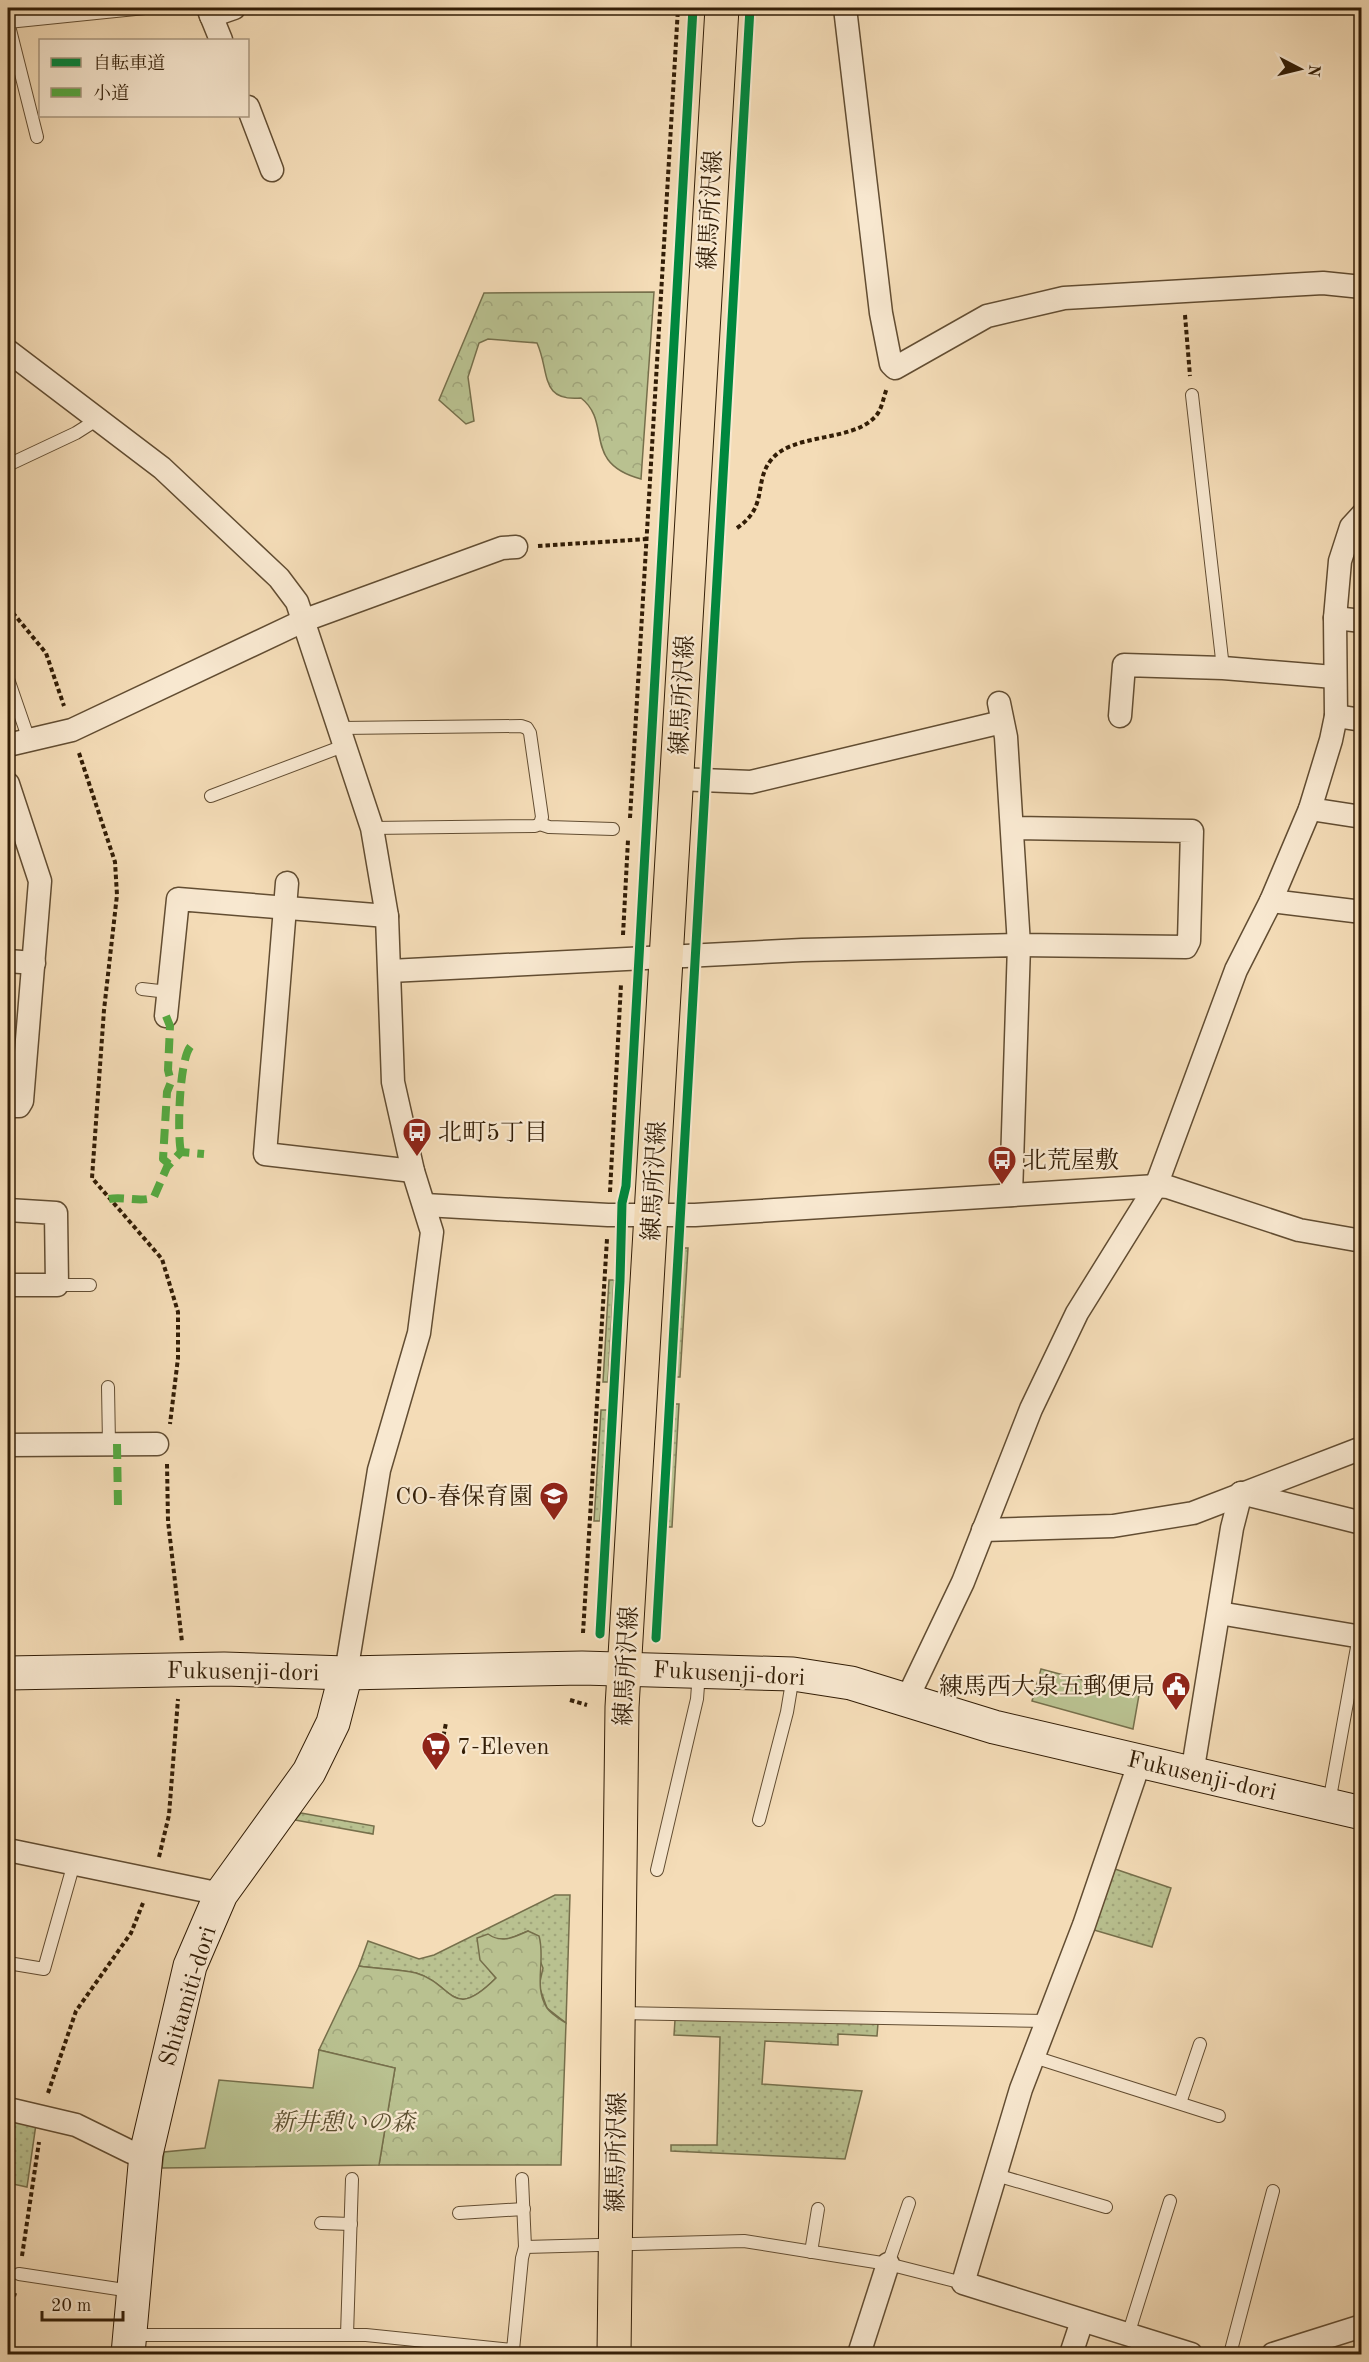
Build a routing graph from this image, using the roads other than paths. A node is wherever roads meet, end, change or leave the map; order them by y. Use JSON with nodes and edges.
{"nodes":[{"id":1,"x":145,"y":8,"type":"edge"},
{"id":2,"x":234,"y":8,"type":"edge"},
{"id":3,"x":722,"y":8,"type":"edge"},
{"id":4,"x":845,"y":8,"type":"edge"},
{"id":5,"x":210,"y":12,"type":"edge"},
{"id":6,"x":8,"y":21,"type":"edge"},
{"id":7,"x":221,"y":39,"type":"edge"},
{"id":8,"x":249,"y":110,"type":"edge"},
{"id":9,"x":38,"y":137,"type":"dead end"},
{"id":10,"x":272,"y":170,"type":"dead end"},
{"id":11,"x":1362,"y":287,"type":"edge"},
{"id":12,"x":8,"y":351,"type":"edge"},
{"id":13,"x":1192,"y":395,"type":"road end"},
{"id":14,"x":98,"y":419,"type":"junction"},
{"id":15,"x":8,"y":465,"type":"edge"},
{"id":16,"x":1362,"y":515,"type":"edge"},
{"id":17,"x":516,"y":547,"type":"road end"},
{"id":18,"x":1335,"y":618,"type":"junction"},
{"id":19,"x":305,"y":620,"type":"junction"},
{"id":20,"x":1362,"y":621,"type":"edge"},
{"id":21,"x":1223,"y":668,"type":"junction"},
{"id":22,"x":1334,"y":677,"type":"junction"},
{"id":23,"x":8,"y":679,"type":"edge"},
{"id":24,"x":1120,"y":716,"type":"dead end"},
{"id":25,"x":1336,"y":716,"type":"junction"},
{"id":26,"x":1362,"y":720,"type":"edge"},
{"id":27,"x":344,"y":736,"type":"junction"},
{"id":28,"x":18,"y":742,"type":"edge"},
{"id":29,"x":677,"y":778,"type":"junction"},
{"id":30,"x":8,"y":784,"type":"edge"},
{"id":31,"x":212,"y":796,"type":"dead end"},
{"id":32,"x":1310,"y":809,"type":"junction"},
{"id":33,"x":1362,"y":817,"type":"edge"},
{"id":34,"x":540,"y":824,"type":"junction"},
{"id":35,"x":372,"y":828,"type":"junction"},
{"id":36,"x":1013,"y":828,"type":"junction"},
{"id":37,"x":613,"y":829,"type":"dead end"},
{"id":38,"x":287,"y":883,"type":"dead end"},
{"id":39,"x":1272,"y":901,"type":"junction"},
{"id":40,"x":285,"y":908,"type":"junction"},
{"id":41,"x":1362,"y":912,"type":"edge"},
{"id":42,"x":387,"y":916,"type":"junction"},
{"id":43,"x":1019,"y":945,"type":"junction"},
{"id":44,"x":667,"y":958,"type":"junction"},
{"id":45,"x":8,"y":961,"type":"edge"},
{"id":46,"x":34,"y":963,"type":"junction"},
{"id":47,"x":390,"y":970,"type":"junction"},
{"id":48,"x":142,"y":989,"type":"dead end"},
{"id":49,"x":168,"y":992,"type":"junction"},
{"id":50,"x":166,"y":1016,"type":"dead end"},
{"id":51,"x":8,"y":1106,"type":"edge"},
{"id":52,"x":413,"y":1172,"type":"junction"},
{"id":53,"x":1156,"y":1186,"type":"junction"},
{"id":54,"x":1011,"y":1195,"type":"junction"},
{"id":55,"x":425,"y":1205,"type":"junction"},
{"id":56,"x":8,"y":1210,"type":"edge"},
{"id":57,"x":652,"y":1216,"type":"junction"},
{"id":58,"x":1362,"y":1241,"type":"edge"},
{"id":59,"x":8,"y":1285,"type":"edge"},
{"id":60,"x":57,"y":1285,"type":"junction"},
{"id":61,"x":90,"y":1285,"type":"dead end"},
{"id":62,"x":108,"y":1387,"type":"dead end"},
{"id":63,"x":109,"y":1444,"type":"junction"},
{"id":64,"x":164,"y":1444,"type":"road end"},
{"id":65,"x":8,"y":1445,"type":"edge"},
{"id":66,"x":1362,"y":1448,"type":"edge"},
{"id":67,"x":1241,"y":1493,"type":"junction"},
{"id":68,"x":1362,"y":1523,"type":"edge"},
{"id":69,"x":983,"y":1530,"type":"junction"},
{"id":70,"x":1219,"y":1613,"type":"junction"},
{"id":71,"x":1360,"y":1636,"type":"edge"},
{"id":72,"x":624,"y":1668,"type":"junction"},
{"id":73,"x":699,"y":1671,"type":"junction"},
{"id":74,"x":8,"y":1673,"type":"edge"},
{"id":75,"x":346,"y":1673,"type":"junction"},
{"id":76,"x":793,"y":1674,"type":"junction"},
{"id":77,"x":907,"y":1699,"type":"junction"},
{"id":78,"x":1140,"y":1761,"type":"junction"},
{"id":79,"x":1192,"y":1774,"type":"junction"},
{"id":80,"x":1329,"y":1805,"type":"junction"},
{"id":81,"x":1362,"y":1813,"type":"edge"},
{"id":82,"x":759,"y":1820,"type":"dead end"},
{"id":83,"x":8,"y":1850,"type":"edge"},
{"id":84,"x":74,"y":1863,"type":"junction"},
{"id":85,"x":657,"y":1870,"type":"dead end"},
{"id":86,"x":221,"y":1893,"type":"junction"},
{"id":87,"x":8,"y":1963,"type":"edge"},
{"id":88,"x":618,"y":2013,"type":"junction"},
{"id":89,"x":1047,"y":2021,"type":"junction"},
{"id":90,"x":1200,"y":2044,"type":"dead end"},
{"id":91,"x":1034,"y":2057,"type":"junction"},
{"id":92,"x":1180,"y":2103,"type":"junction"},
{"id":93,"x":8,"y":2109,"type":"edge"},
{"id":94,"x":1219,"y":2115,"type":"dead end"},
{"id":95,"x":146,"y":2154,"type":"junction"},
{"id":96,"x":996,"y":2175,"type":"junction"},
{"id":97,"x":352,"y":2179,"type":"dead end"},
{"id":98,"x":522,"y":2179,"type":"dead end"},
{"id":99,"x":1273,"y":2191,"type":"dead end"},
{"id":100,"x":1170,"y":2201,"type":"dead end"},
{"id":101,"x":909,"y":2203,"type":"dead end"},
{"id":102,"x":1106,"y":2207,"type":"dead end"},
{"id":103,"x":524,"y":2209,"type":"junction"},
{"id":104,"x":818,"y":2209,"type":"dead end"},
{"id":105,"x":459,"y":2212,"type":"dead end"},
{"id":106,"x":321,"y":2223,"type":"dead end"},
{"id":107,"x":351,"y":2224,"type":"junction"},
{"id":108,"x":615,"y":2246,"type":"junction"},
{"id":109,"x":525,"y":2247,"type":"junction"},
{"id":110,"x":811,"y":2252,"type":"junction"},
{"id":111,"x":888,"y":2264,"type":"junction"},
{"id":112,"x":19,"y":2274,"type":"road end"},
{"id":113,"x":963,"y":2283,"type":"junction"},
{"id":114,"x":135,"y":2292,"type":"junction"},
{"id":115,"x":1082,"y":2321,"type":"junction"},
{"id":116,"x":1362,"y":2326,"type":"edge"},
{"id":117,"x":347,"y":2335,"type":"junction"},
{"id":118,"x":1128,"y":2335,"type":"junction"},
{"id":119,"x":129,"y":2345,"type":"edge"},
{"id":120,"x":1156,"y":2349,"type":"edge"},
{"id":121,"x":1302,"y":2350,"type":"edge"},
{"id":122,"x":614,"y":2355,"type":"edge"},
{"id":123,"x":859,"y":2355,"type":"edge"},
{"id":124,"x":1071,"y":2355,"type":"edge"},
{"id":125,"x":1191,"y":2355,"type":"edge"},
{"id":126,"x":1230,"y":2355,"type":"edge"},
{"id":127,"x":1273,"y":2355,"type":"edge"}],
"edges":[{"from":1,"to":6,"type":"lane"},
{"from":2,"to":5,"type":"street"},
{"from":3,"to":29,"type":"main road","name":"練馬所沢線"},
{"from":4,"to":11,"type":"street"},
{"from":5,"to":7,"type":"street"},
{"from":6,"to":9,"type":"lane"},
{"from":8,"to":10,"type":"street"},
{"from":12,"to":14,"type":"street"},
{"from":13,"to":21,"type":"lane"},
{"from":14,"to":15,"type":"lane"},
{"from":14,"to":19,"type":"street"},
{"from":16,"to":18,"type":"street"},
{"from":17,"to":19,"type":"street"},
{"from":18,"to":20,"type":"street"},
{"from":18,"to":22,"type":"street"},
{"from":19,"to":27,"type":"street"},
{"from":19,"to":28,"type":"street"},
{"from":21,"to":22,"type":"street"},
{"from":21,"to":24,"type":"street"},
{"from":22,"to":25,"type":"street"},
{"from":23,"to":28,"type":"lane"},
{"from":25,"to":26,"type":"street"},
{"from":25,"to":32,"type":"street"},
{"from":27,"to":31,"type":"lane"},
{"from":27,"to":34,"type":"lane"},
{"from":27,"to":35,"type":"street"},
{"from":29,"to":36,"type":"street"},
{"from":29,"to":44,"type":"main road","name":"練馬所沢線"},
{"from":30,"to":46,"type":"street"},
{"from":32,"to":33,"type":"street"},
{"from":32,"to":39,"type":"street"},
{"from":34,"to":35,"type":"lane"},
{"from":34,"to":37,"type":"lane"},
{"from":35,"to":42,"type":"street"},
{"from":36,"to":43,"type":"street"},
{"from":36,"to":43,"type":"street"},
{"from":38,"to":40,"type":"street"},
{"from":39,"to":41,"type":"street"},
{"from":39,"to":53,"type":"street"},
{"from":40,"to":42,"type":"street"},
{"from":40,"to":49,"type":"street"},
{"from":40,"to":52,"type":"street"},
{"from":42,"to":47,"type":"street"},
{"from":43,"to":44,"type":"street"},
{"from":43,"to":54,"type":"street"},
{"from":44,"to":47,"type":"street"},
{"from":44,"to":57,"type":"main road","name":"練馬所沢線"},
{"from":45,"to":46,"type":"street"},
{"from":46,"to":51,"type":"street"},
{"from":47,"to":52,"type":"street"},
{"from":48,"to":49,"type":"lane"},
{"from":49,"to":50,"type":"street"},
{"from":52,"to":55,"type":"street"},
{"from":53,"to":54,"type":"street"},
{"from":53,"to":58,"type":"street"},
{"from":53,"to":69,"type":"street"},
{"from":54,"to":57,"type":"street"},
{"from":55,"to":57,"type":"street"},
{"from":55,"to":75,"type":"street"},
{"from":56,"to":60,"type":"street"},
{"from":57,"to":72,"type":"main road","name":"練馬所沢線"},
{"from":59,"to":60,"type":"street"},
{"from":60,"to":61,"type":"lane"},
{"from":62,"to":63,"type":"lane"},
{"from":63,"to":64,"type":"street"},
{"from":63,"to":65,"type":"street"},
{"from":66,"to":67,"type":"street"},
{"from":67,"to":68,"type":"street"},
{"from":67,"to":69,"type":"street"},
{"from":67,"to":70,"type":"street"},
{"from":69,"to":77,"type":"street"},
{"from":70,"to":71,"type":"street"},
{"from":70,"to":79,"type":"street"},
{"from":71,"to":80,"type":"lane"},
{"from":72,"to":73,"type":"street","name":"Fukusenji-dori"},
{"from":72,"to":75,"type":"street","name":"Fukusenji-dori"},
{"from":72,"to":88,"type":"main road","name":"練馬所沢線"},
{"from":73,"to":76,"type":"street","name":"Fukusenji-dori"},
{"from":73,"to":85,"type":"lane"},
{"from":74,"to":75,"type":"street","name":"Fukusenji-dori"},
{"from":75,"to":86,"type":"street","name":"Shitamiti-dori"},
{"from":76,"to":77,"type":"street","name":"Fukusenji-dori"},
{"from":76,"to":82,"type":"lane"},
{"from":77,"to":78,"type":"street","name":"Fukusenji-dori"},
{"from":78,"to":79,"type":"street","name":"Fukusenji-dori"},
{"from":78,"to":89,"type":"street"},
{"from":79,"to":80,"type":"street","name":"Fukusenji-dori"},
{"from":80,"to":81,"type":"street","name":"Fukusenji-dori"},
{"from":83,"to":84,"type":"street"},
{"from":84,"to":86,"type":"street"},
{"from":84,"to":87,"type":"lane"},
{"from":86,"to":95,"type":"street","name":"Shitamiti-dori"},
{"from":88,"to":89,"type":"lane"},
{"from":88,"to":108,"type":"main road","name":"練馬所沢線"},
{"from":89,"to":91,"type":"street"},
{"from":90,"to":92,"type":"lane"},
{"from":91,"to":92,"type":"lane"},
{"from":91,"to":96,"type":"street"},
{"from":92,"to":94,"type":"lane"},
{"from":93,"to":95,"type":"street"},
{"from":95,"to":114,"type":"street","name":"Shitamiti-dori"},
{"from":96,"to":102,"type":"lane"},
{"from":96,"to":113,"type":"street"},
{"from":97,"to":107,"type":"lane"},
{"from":98,"to":103,"type":"lane"},
{"from":99,"to":126,"type":"lane"},
{"from":100,"to":118,"type":"lane"},
{"from":101,"to":111,"type":"lane"},
{"from":103,"to":105,"type":"lane"},
{"from":103,"to":109,"type":"lane"},
{"from":104,"to":110,"type":"lane"},
{"from":106,"to":107,"type":"lane"},
{"from":107,"to":117,"type":"lane"},
{"from":108,"to":109,"type":"lane"},
{"from":108,"to":110,"type":"lane"},
{"from":108,"to":122,"type":"main road","name":"練馬所沢線"},
{"from":109,"to":117,"type":"lane"},
{"from":110,"to":111,"type":"lane"},
{"from":111,"to":113,"type":"lane"},
{"from":111,"to":123,"type":"street"},
{"from":112,"to":114,"type":"lane"},
{"from":113,"to":115,"type":"street"},
{"from":114,"to":119,"type":"street","name":"Shitamiti-dori"},
{"from":115,"to":118,"type":"street"},
{"from":115,"to":124,"type":"street"},
{"from":116,"to":121,"type":"street"},
{"from":117,"to":119,"type":"lane"},
{"from":118,"to":120,"type":"street"},
{"from":120,"to":125,"type":"street"},
{"from":121,"to":127,"type":"street"}]}
